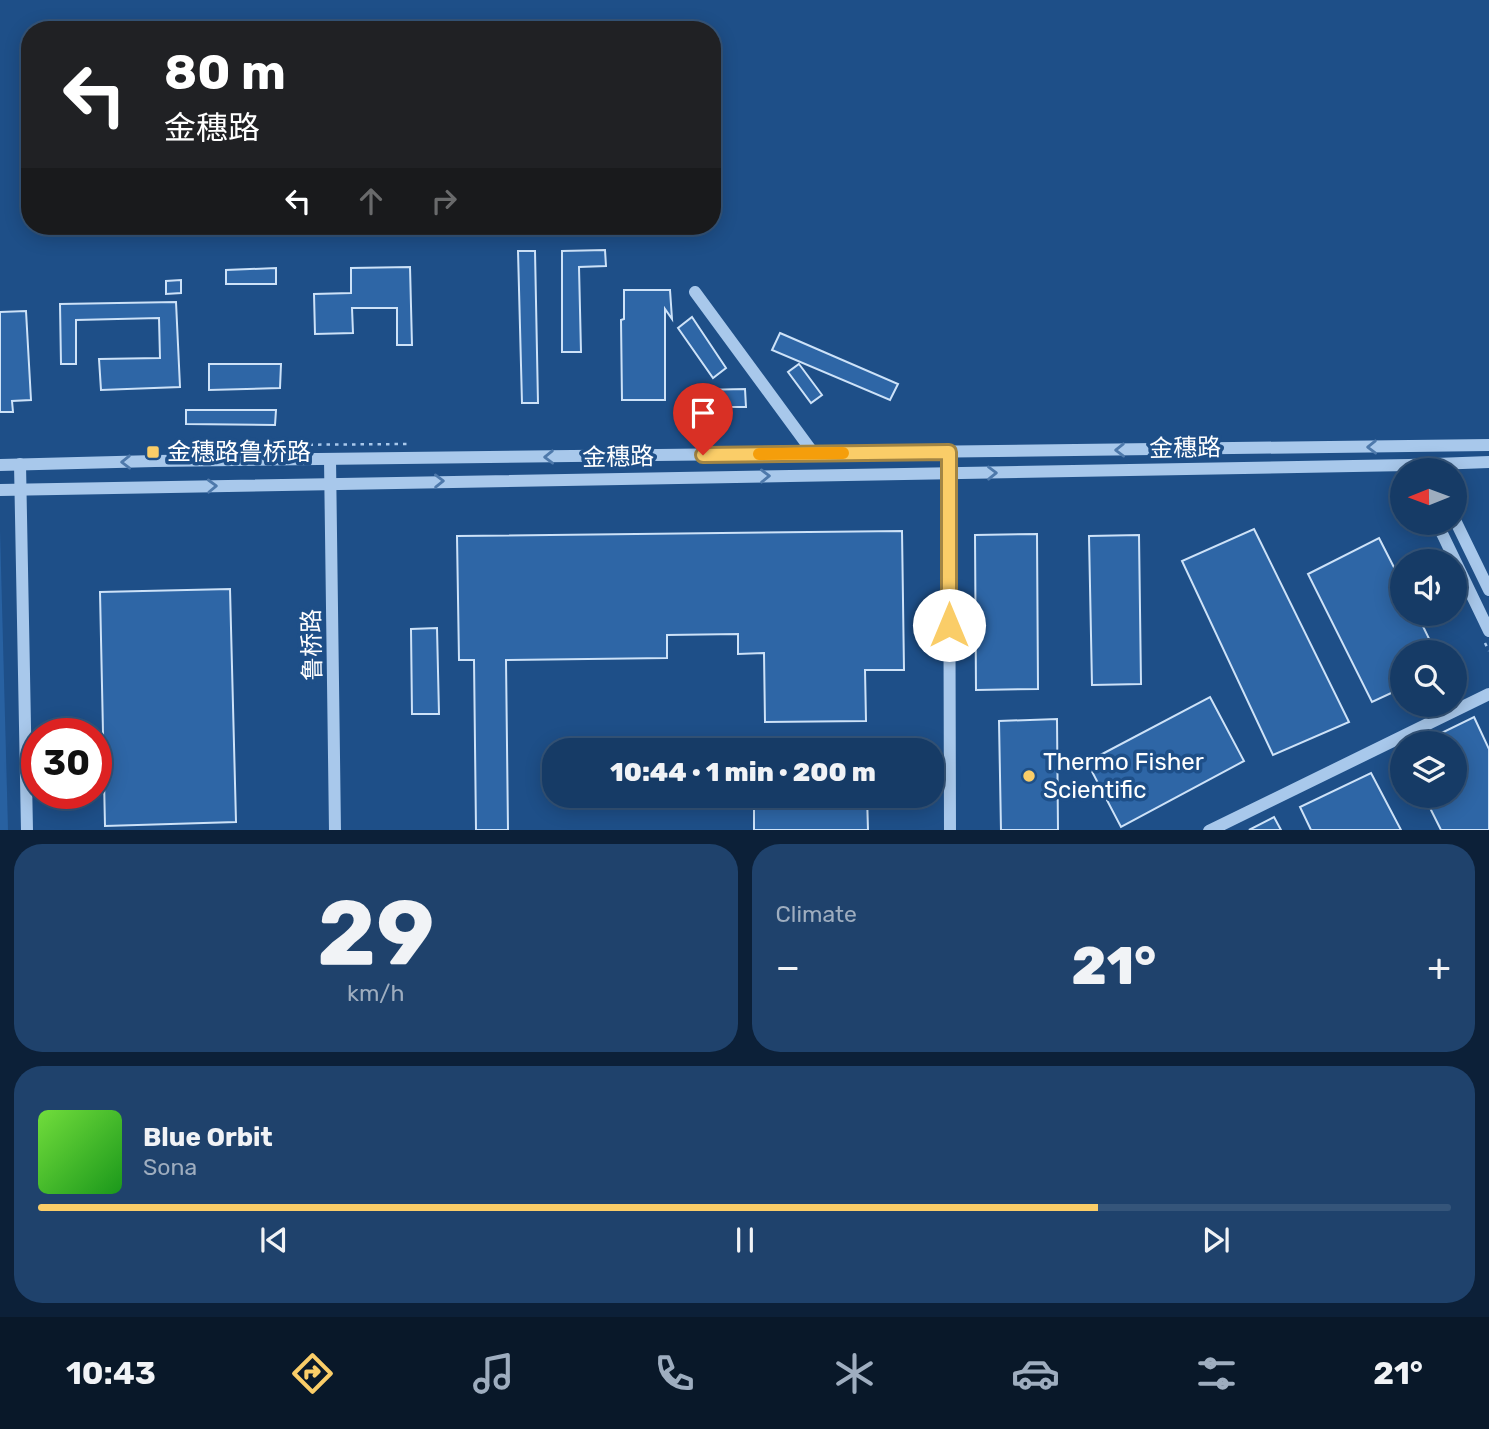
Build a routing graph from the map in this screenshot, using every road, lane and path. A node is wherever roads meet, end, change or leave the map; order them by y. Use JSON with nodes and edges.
{"nodes":[{"id":1,"x":695,"y":292,"type":"dead end"},
{"id":2,"x":1489,"y":445,"type":"edge"},
{"id":3,"x":1403,"y":447,"type":"junction"},
{"id":4,"x":1418,"y":447,"type":"junction"},
{"id":5,"x":949,"y":452,"type":"junction"},
{"id":6,"x":814,"y":454,"type":"junction"},
{"id":7,"x":1407,"y":458,"type":"edge"},
{"id":8,"x":1424,"y":458,"type":"edge"},
{"id":9,"x":330,"y":459,"type":"junction"},
{"id":10,"x":1489,"y":462,"type":"edge"},
{"id":11,"x":20,"y":464,"type":"junction"},
{"id":12,"x":1467,"y":464,"type":"edge"},
{"id":13,"x":0,"y":465,"type":"edge"},
{"id":14,"x":1390,"y":468,"type":"edge"},
{"id":15,"x":949,"y":473,"type":"junction"},
{"id":16,"x":331,"y":483,"type":"junction"},
{"id":17,"x":0,"y":490,"type":"edge"},
{"id":18,"x":21,"y":490,"type":"junction"},
{"id":19,"x":1443,"y":536,"type":"edge"},
{"id":20,"x":1463,"y":536,"type":"edge"},
{"id":21,"x":1489,"y":590,"type":"edge"},
{"id":22,"x":1489,"y":631,"type":"edge"},
{"id":23,"x":1489,"y":694,"type":"edge"},
{"id":24,"x":27,"y":830,"type":"edge"},
{"id":25,"x":335,"y":830,"type":"edge"},
{"id":26,"x":950,"y":830,"type":"edge"},
{"id":27,"x":1211,"y":830,"type":"edge"}],
"edges":[{"from":1,"to":6,"type":"street"},
{"from":2,"to":4,"type":"street","name":"金穗路"},
{"from":3,"to":4,"type":"street","name":"金穗路"},
{"from":3,"to":5,"type":"street","name":"金穗路","one_way":true},
{"from":3,"to":7,"type":"street"},
{"from":4,"to":8,"type":"street"},
{"from":5,"to":6,"type":"street","name":"金穗路"},
{"from":5,"to":15,"type":"street"},
{"from":6,"to":9,"type":"street","name":"金穗路","one_way":true},
{"from":9,"to":11,"type":"street","name":"金穗路","one_way":true},
{"from":9,"to":16,"type":"street","name":"鲁桥路"},
{"from":10,"to":12,"type":"street","name":"金穗路"},
{"from":11,"to":13,"type":"street","name":"金穗路"},
{"from":11,"to":18,"type":"street"},
{"from":15,"to":14,"type":"street","name":"金穗路","one_way":true},
{"from":16,"to":15,"type":"street","name":"金穗路","one_way":true},
{"from":15,"to":26,"type":"street"},
{"from":18,"to":16,"type":"street","name":"金穗路","one_way":true},
{"from":16,"to":25,"type":"street","name":"鲁桥路"},
{"from":17,"to":18,"type":"street","name":"金穗路"},
{"from":18,"to":24,"type":"street"},
{"from":19,"to":22,"type":"street"},
{"from":20,"to":21,"type":"street"},
{"from":23,"to":27,"type":"street"}]}
